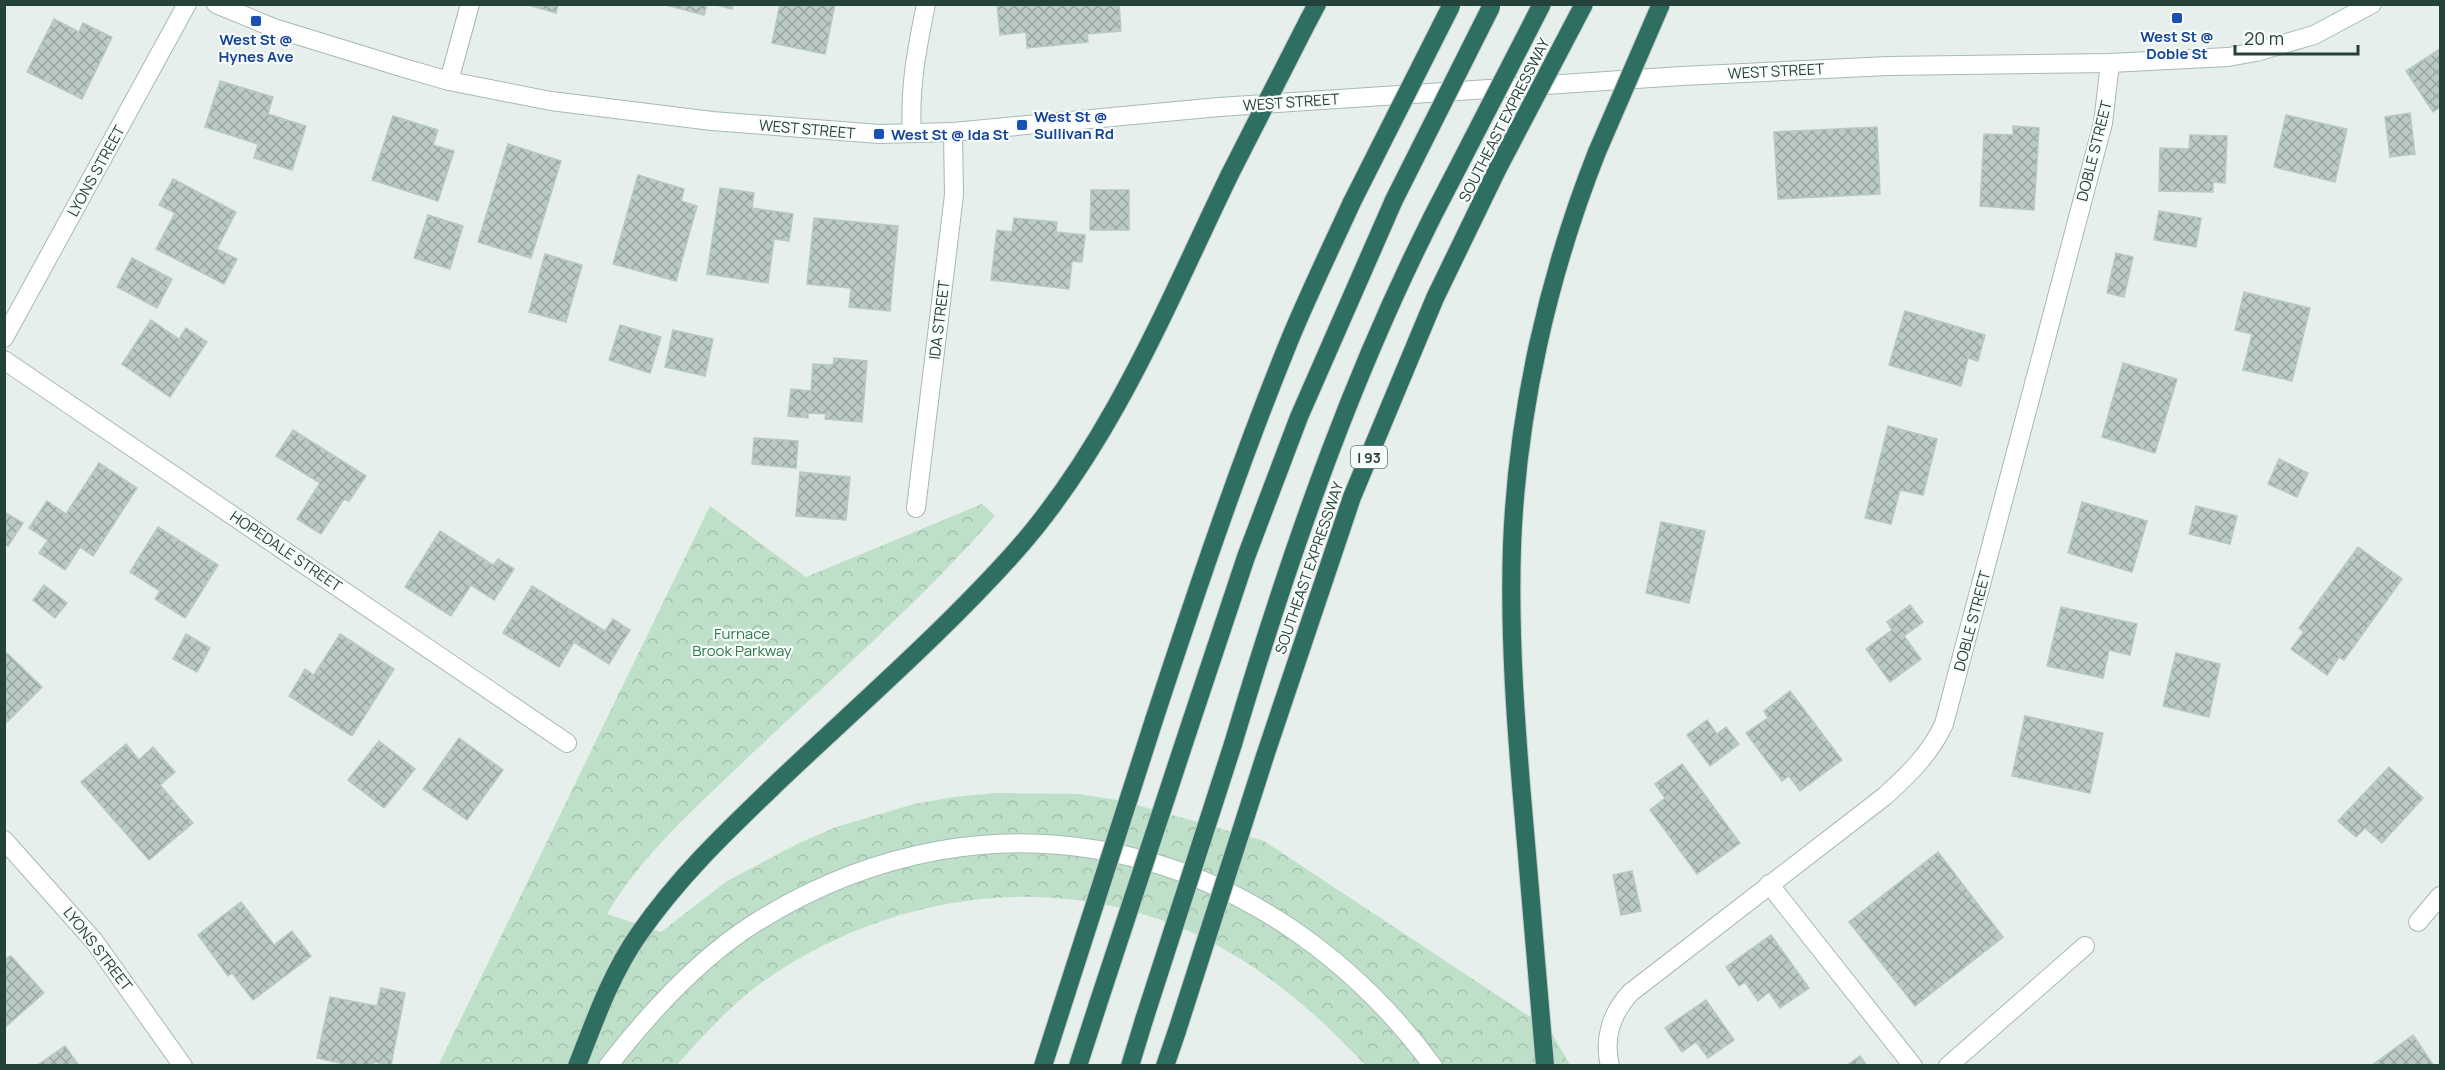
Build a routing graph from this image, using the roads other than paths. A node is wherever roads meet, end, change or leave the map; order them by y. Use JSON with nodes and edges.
{"nodes":[{"id":1,"x":187,"y":4,"type":"edge"},
{"id":2,"x":216,"y":4,"type":"edge"},
{"id":3,"x":470,"y":4,"type":"edge"},
{"id":4,"x":926,"y":4,"type":"edge"},
{"id":5,"x":1317,"y":4,"type":"edge"},
{"id":6,"x":1542,"y":4,"type":"edge"},
{"id":7,"x":1584,"y":4,"type":"edge"},
{"id":8,"x":1661,"y":4,"type":"edge"},
{"id":9,"x":2372,"y":4,"type":"edge"},
{"id":10,"x":1451,"y":5,"type":"edge"},
{"id":11,"x":1491,"y":6,"type":"edge"},
{"id":12,"x":2109,"y":63,"type":"junction"},
{"id":13,"x":449,"y":81,"type":"junction"},
{"id":14,"x":953,"y":132,"type":"junction"},
{"id":15,"x":912,"y":133,"type":"junction"},
{"id":16,"x":4,"y":338,"type":"edge"},
{"id":17,"x":4,"y":360,"type":"edge"},
{"id":18,"x":916,"y":508,"type":"dead end"},
{"id":19,"x":567,"y":743,"type":"dead end"},
{"id":20,"x":4,"y":840,"type":"edge"},
{"id":21,"x":1769,"y":884,"type":"junction"},
{"id":22,"x":2440,"y":896,"type":"edge"},
{"id":23,"x":2418,"y":922,"type":"dead end"},
{"id":24,"x":2085,"y":946,"type":"dead end"},
{"id":25,"x":183,"y":1065,"type":"edge"},
{"id":26,"x":577,"y":1065,"type":"edge"},
{"id":27,"x":608,"y":1065,"type":"edge"},
{"id":28,"x":1043,"y":1065,"type":"edge"},
{"id":29,"x":1078,"y":1065,"type":"edge"},
{"id":30,"x":1130,"y":1065,"type":"edge"},
{"id":31,"x":1166,"y":1065,"type":"edge"},
{"id":32,"x":1433,"y":1065,"type":"edge"},
{"id":33,"x":1545,"y":1065,"type":"edge"},
{"id":34,"x":1610,"y":1065,"type":"edge"},
{"id":35,"x":1913,"y":1065,"type":"edge"},
{"id":36,"x":1948,"y":1065,"type":"edge"}],
"edges":[{"from":1,"to":16,"type":"street","name":"LYONS STREET"},
{"from":2,"to":13,"type":"street","name":"WEST STREET"},
{"from":3,"to":13,"type":"street"},
{"from":4,"to":15,"type":"street"},
{"from":5,"to":26,"type":"highway","bridge":true},
{"from":6,"to":30,"type":"highway","number":"I 93","bridge":true},
{"from":7,"to":31,"type":"highway","name":"SOUTHEAST EXPRESSWAY","number":"I 93","bridge":true},
{"from":8,"to":33,"type":"highway","bridge":true},
{"from":9,"to":12,"type":"street","name":"WEST STREET"},
{"from":10,"to":28,"type":"highway","bridge":true},
{"from":11,"to":29,"type":"highway","bridge":true},
{"from":12,"to":14,"type":"street","name":"WEST STREET"},
{"from":12,"to":21,"type":"street","name":"DOBLE STREET"},
{"from":13,"to":15,"type":"street","name":"WEST STREET"},
{"from":14,"to":15,"type":"street","name":"WEST STREET"},
{"from":14,"to":18,"type":"street","name":"IDA STREET"},
{"from":17,"to":19,"type":"street","name":"HOPEDALE STREET"},
{"from":20,"to":25,"type":"street","name":"LYONS STREET"},
{"from":21,"to":34,"type":"street","name":"DOBLE STREET"},
{"from":21,"to":35,"type":"street"},
{"from":22,"to":23,"type":"street"},
{"from":24,"to":36,"type":"street"},
{"from":27,"to":32,"type":"street"}]}
